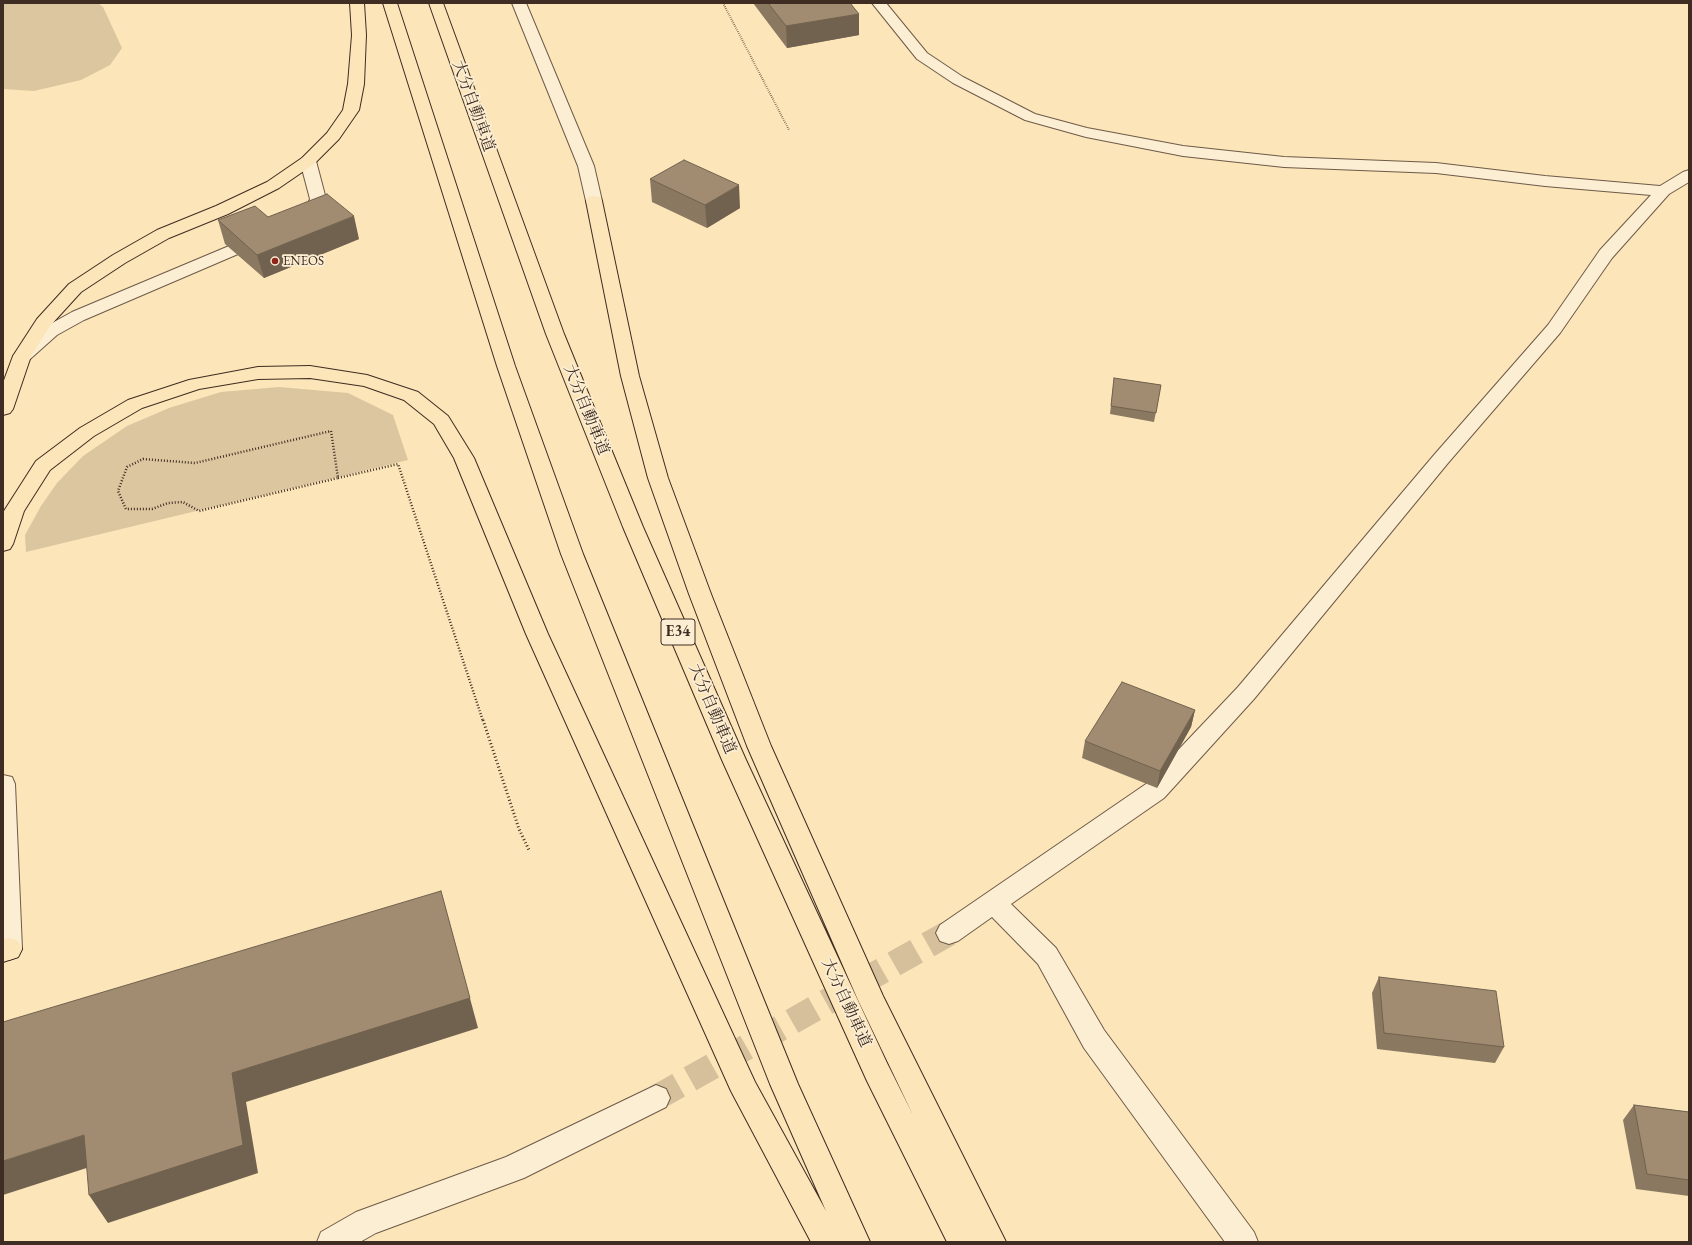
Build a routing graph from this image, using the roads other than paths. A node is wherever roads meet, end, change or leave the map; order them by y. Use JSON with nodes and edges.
{"nodes":[{"id":1,"x":357,"y":3,"type":"edge"},
{"id":2,"x":390,"y":3,"type":"edge"},
{"id":3,"x":436,"y":3,"type":"edge"},
{"id":4,"x":519,"y":3,"type":"edge"},
{"id":5,"x":879,"y":3,"type":"edge"},
{"id":6,"x":308,"y":161,"type":"junction"},
{"id":7,"x":1689,"y":175,"type":"edge"},
{"id":8,"x":1663,"y":191,"type":"junction"},
{"id":9,"x":594,"y":202,"type":"joint"},
{"id":10,"x":22,"y":356,"type":"junction"},
{"id":11,"x":3,"y":409,"type":"edge"},
{"id":12,"x":3,"y":544,"type":"edge"},
{"id":13,"x":3,"y":784,"type":"edge"},
{"id":14,"x":994,"y":903,"type":"junction"},
{"id":15,"x":949,"y":933,"type":"tunnel mouth"},
{"id":16,"x":6,"y":950,"type":"edge"},
{"id":17,"x":656,"y":1098,"type":"tunnel mouth"},
{"id":18,"x":332,"y":1242,"type":"edge"},
{"id":19,"x":827,"y":1242,"type":"edge"},
{"id":20,"x":855,"y":1242,"type":"edge"},
{"id":21,"x":963,"y":1242,"type":"edge"},
{"id":22,"x":992,"y":1242,"type":"edge"},
{"id":23,"x":1243,"y":1242,"type":"edge"}],
"edges":[{"from":1,"to":6,"type":"highway"},
{"from":2,"to":20,"type":"highway"},
{"from":3,"to":21,"type":"highway","name":"大分自動車道","number":"E34"},
{"from":4,"to":9,"type":"street"},
{"from":5,"to":8,"type":"street"},
{"from":6,"to":10,"type":"highway"},
{"from":6,"to":10,"type":"street"},
{"from":7,"to":8,"type":"street"},
{"from":8,"to":14,"type":"street"},
{"from":9,"to":22,"type":"highway"},
{"from":10,"to":11,"type":"highway"},
{"from":12,"to":19,"type":"highway"},
{"from":13,"to":16,"type":"street"},
{"from":14,"to":15,"type":"street"},
{"from":14,"to":23,"type":"street"},
{"from":17,"to":18,"type":"street"}]}
